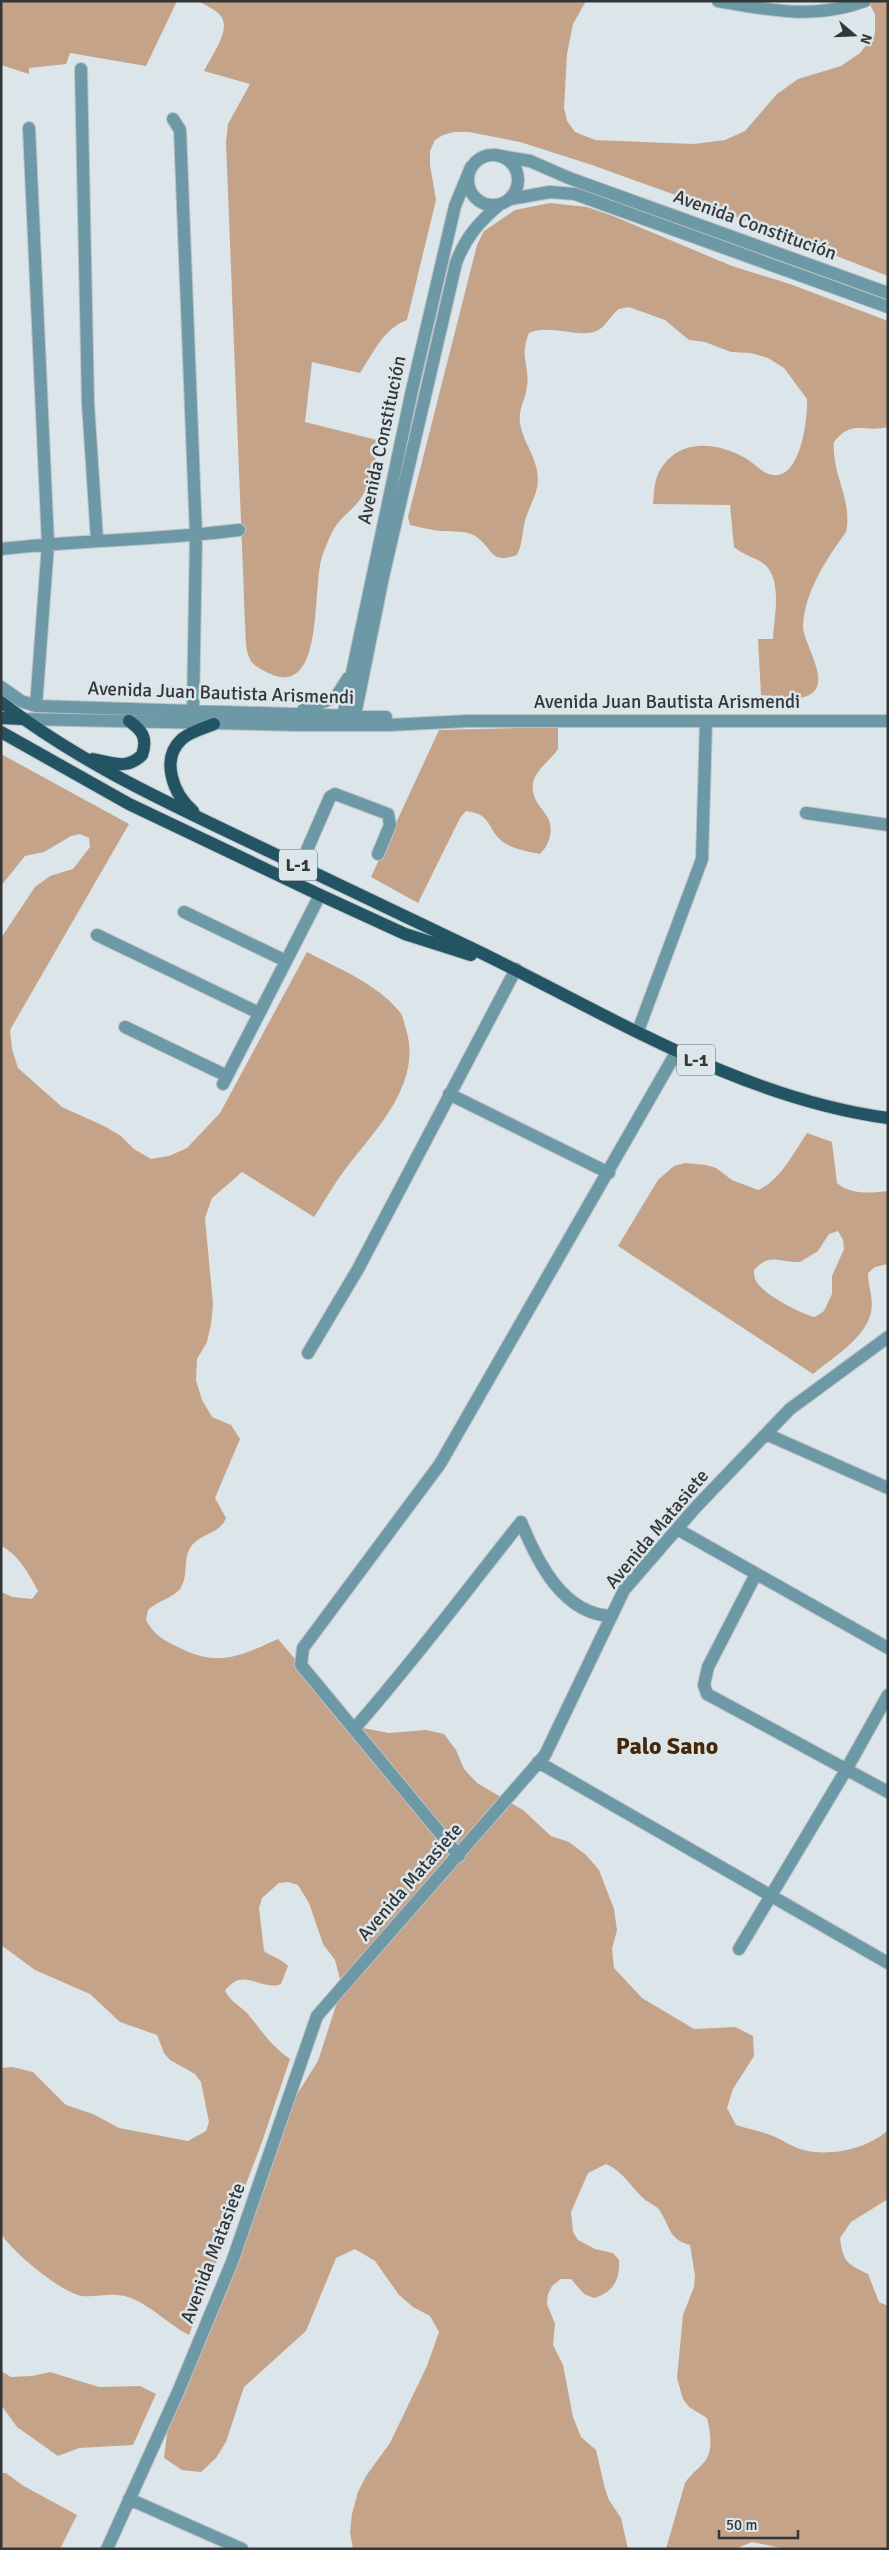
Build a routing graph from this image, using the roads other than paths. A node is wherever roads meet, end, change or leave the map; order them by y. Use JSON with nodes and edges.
{"nodes":[{"id":1,"x":718,"y":1,"type":"edge"},
{"id":2,"x":865,"y":1,"type":"edge"},
{"id":3,"x":81,"y":69,"type":"dead end"},
{"id":4,"x":173,"y":118,"type":"dead end"},
{"id":5,"x":29,"y":128,"type":"dead end"},
{"id":6,"x":495,"y":155,"type":"junction"},
{"id":7,"x":471,"y":167,"type":"junction"},
{"id":8,"x":504,"y":202,"type":"junction"},
{"id":9,"x":888,"y":293,"type":"edge"},
{"id":10,"x":888,"y":307,"type":"edge"},
{"id":11,"x":239,"y":530,"type":"dead end"},
{"id":12,"x":196,"y":535,"type":"junction"},
{"id":13,"x":97,"y":540,"type":"junction"},
{"id":14,"x":48,"y":544,"type":"junction"},
{"id":15,"x":1,"y":549,"type":"edge"},
{"id":16,"x":352,"y":669,"type":"junction"},
{"id":17,"x":1,"y":687,"type":"edge"},
{"id":18,"x":359,"y":689,"type":"junction"},
{"id":19,"x":1,"y":702,"type":"edge"},
{"id":20,"x":36,"y":706,"type":"junction"},
{"id":21,"x":193,"y":710,"type":"junction"},
{"id":22,"x":296,"y":713,"type":"junction"},
{"id":23,"x":389,"y":717,"type":"junction"},
{"id":24,"x":1,"y":718,"type":"edge"},
{"id":25,"x":23,"y":719,"type":"junction"},
{"id":26,"x":129,"y":720,"type":"junction"},
{"id":27,"x":348,"y":720,"type":"junction"},
{"id":28,"x":446,"y":721,"type":"junction"},
{"id":29,"x":706,"y":721,"type":"junction"},
{"id":30,"x":888,"y":721,"type":"edge"},
{"id":31,"x":214,"y":724,"type":"junction"},
{"id":32,"x":1,"y":732,"type":"edge"},
{"id":33,"x":82,"y":757,"type":"junction"},
{"id":34,"x":806,"y":812,"type":"dead end"},
{"id":35,"x":204,"y":820,"type":"junction"},
{"id":36,"x":888,"y":826,"type":"edge"},
{"id":37,"x":378,"y":854,"type":"dead end"},
{"id":38,"x":300,"y":866,"type":"junction"},
{"id":39,"x":320,"y":895,"type":"junction"},
{"id":40,"x":184,"y":912,"type":"dead end"},
{"id":41,"x":97,"y":936,"type":"dead end"},
{"id":42,"x":286,"y":961,"type":"junction"},
{"id":43,"x":516,"y":969,"type":"junction"},
{"id":44,"x":259,"y":1013,"type":"junction"},
{"id":45,"x":125,"y":1027,"type":"dead end"},
{"id":46,"x":638,"y":1032,"type":"junction"},
{"id":47,"x":677,"y":1051,"type":"junction"},
{"id":48,"x":449,"y":1094,"type":"junction"},
{"id":49,"x":888,"y":1118,"type":"edge"},
{"id":50,"x":609,"y":1173,"type":"junction"},
{"id":51,"x":888,"y":1336,"type":"edge"},
{"id":52,"x":308,"y":1354,"type":"dead end"},
{"id":53,"x":766,"y":1434,"type":"junction"},
{"id":54,"x":888,"y":1488,"type":"edge"},
{"id":55,"x":677,"y":1530,"type":"junction"},
{"id":56,"x":756,"y":1574,"type":"junction"},
{"id":57,"x":612,"y":1616,"type":"junction"},
{"id":58,"x":888,"y":1648,"type":"edge"},
{"id":59,"x":888,"y":1695,"type":"edge"},
{"id":60,"x":354,"y":1729,"type":"junction"},
{"id":61,"x":538,"y":1762,"type":"junction"},
{"id":62,"x":846,"y":1770,"type":"junction"},
{"id":63,"x":888,"y":1792,"type":"edge"},
{"id":64,"x":459,"y":1856,"type":"junction"},
{"id":65,"x":772,"y":1895,"type":"junction"},
{"id":66,"x":739,"y":1949,"type":"dead end"},
{"id":67,"x":888,"y":1963,"type":"edge"},
{"id":68,"x":129,"y":2499,"type":"junction"},
{"id":69,"x":107,"y":2549,"type":"edge"},
{"id":70,"x":242,"y":2549,"type":"edge"}],
"edges":[{"from":1,"to":2,"type":"street"},
{"from":3,"to":13,"type":"street"},
{"from":4,"to":12,"type":"street"},
{"from":5,"to":14,"type":"street"},
{"from":6,"to":7,"type":"street"},
{"from":6,"to":8,"type":"street"},
{"from":6,"to":9,"type":"street","name":"Avenida Constitución"},
{"from":7,"to":8,"type":"street","name":"Avenida Constitución"},
{"from":7,"to":16,"type":"street","name":"Avenida Constitución"},
{"from":8,"to":10,"type":"street","name":"Avenida Constitución"},
{"from":8,"to":18,"type":"street","name":"Avenida Constitución"},
{"from":11,"to":12,"type":"street"},
{"from":12,"to":13,"type":"street"},
{"from":12,"to":21,"type":"street"},
{"from":13,"to":14,"type":"street"},
{"from":14,"to":15,"type":"street"},
{"from":14,"to":20,"type":"street"},
{"from":16,"to":22,"type":"street"},
{"from":16,"to":27,"type":"street","name":"Avenida Constitución"},
{"from":17,"to":20,"type":"street","name":"Avenida Juan Bautista Arismendi"},
{"from":18,"to":23,"type":"street"},
{"from":18,"to":27,"type":"street","name":"Avenida Constitución"},
{"from":19,"to":25,"type":"main road","number":"L-1"},
{"from":20,"to":21,"type":"street","name":"Avenida Juan Bautista Arismendi"},
{"from":21,"to":22,"type":"street","name":"Avenida Juan Bautista Arismendi"},
{"from":22,"to":27,"type":"street","name":"Avenida Juan Bautista Arismendi"},
{"from":23,"to":27,"type":"street","name":"Avenida Juan Bautista Arismendi"},
{"from":23,"to":28,"type":"street","name":"Avenida Juan Bautista Arismendi"},
{"from":24,"to":25,"type":"main road"},
{"from":25,"to":26,"type":"street","name":"Avenida Juan Bautista Arismendi"},
{"from":25,"to":33,"type":"main road","number":"L-1"},
{"from":26,"to":31,"type":"street","name":"Avenida Juan Bautista Arismendi"},
{"from":26,"to":33,"type":"main road","number":"L-1"},
{"from":27,"to":28,"type":"street","name":"Avenida Juan Bautista Arismendi"},
{"from":27,"to":31,"type":"street","name":"Avenida Juan Bautista Arismendi"},
{"from":28,"to":29,"type":"street","name":"Avenida Juan Bautista Arismendi"},
{"from":29,"to":30,"type":"street","name":"Avenida Juan Bautista Arismendi"},
{"from":29,"to":46,"type":"street"},
{"from":31,"to":35,"type":"main road"},
{"from":32,"to":39,"type":"main road","number":"L-1"},
{"from":33,"to":35,"type":"main road","number":"L-1"},
{"from":34,"to":36,"type":"street"},
{"from":35,"to":38,"type":"main road","number":"L-1"},
{"from":37,"to":38,"type":"street"},
{"from":38,"to":43,"type":"main road","number":"L-1"},
{"from":39,"to":42,"type":"street"},
{"from":39,"to":43,"type":"main road","number":"L-1"},
{"from":40,"to":42,"type":"street"},
{"from":41,"to":44,"type":"street"},
{"from":42,"to":44,"type":"street"},
{"from":43,"to":46,"type":"main road","number":"L-1"},
{"from":43,"to":48,"type":"street"},
{"from":44,"to":45,"type":"street"},
{"from":46,"to":47,"type":"main road","number":"L-1"},
{"from":47,"to":49,"type":"main road","number":"L-1"},
{"from":47,"to":50,"type":"street"},
{"from":48,"to":50,"type":"street"},
{"from":48,"to":52,"type":"street"},
{"from":50,"to":60,"type":"street"},
{"from":51,"to":53,"type":"street","name":"Avenida Matasiete"},
{"from":53,"to":54,"type":"street"},
{"from":53,"to":55,"type":"street","name":"Avenida Matasiete"},
{"from":55,"to":56,"type":"street"},
{"from":55,"to":57,"type":"street","name":"Avenida Matasiete"},
{"from":56,"to":58,"type":"street"},
{"from":56,"to":62,"type":"street"},
{"from":57,"to":60,"type":"street"},
{"from":57,"to":61,"type":"street","name":"Avenida Matasiete"},
{"from":59,"to":62,"type":"street"},
{"from":60,"to":64,"type":"street"},
{"from":61,"to":64,"type":"street","name":"Avenida Matasiete"},
{"from":61,"to":65,"type":"street"},
{"from":62,"to":63,"type":"street"},
{"from":62,"to":65,"type":"street"},
{"from":64,"to":68,"type":"street","name":"Avenida Matasiete"},
{"from":65,"to":66,"type":"street"},
{"from":65,"to":67,"type":"street"},
{"from":68,"to":69,"type":"street","name":"Avenida Matasiete"},
{"from":68,"to":70,"type":"street"}]}
